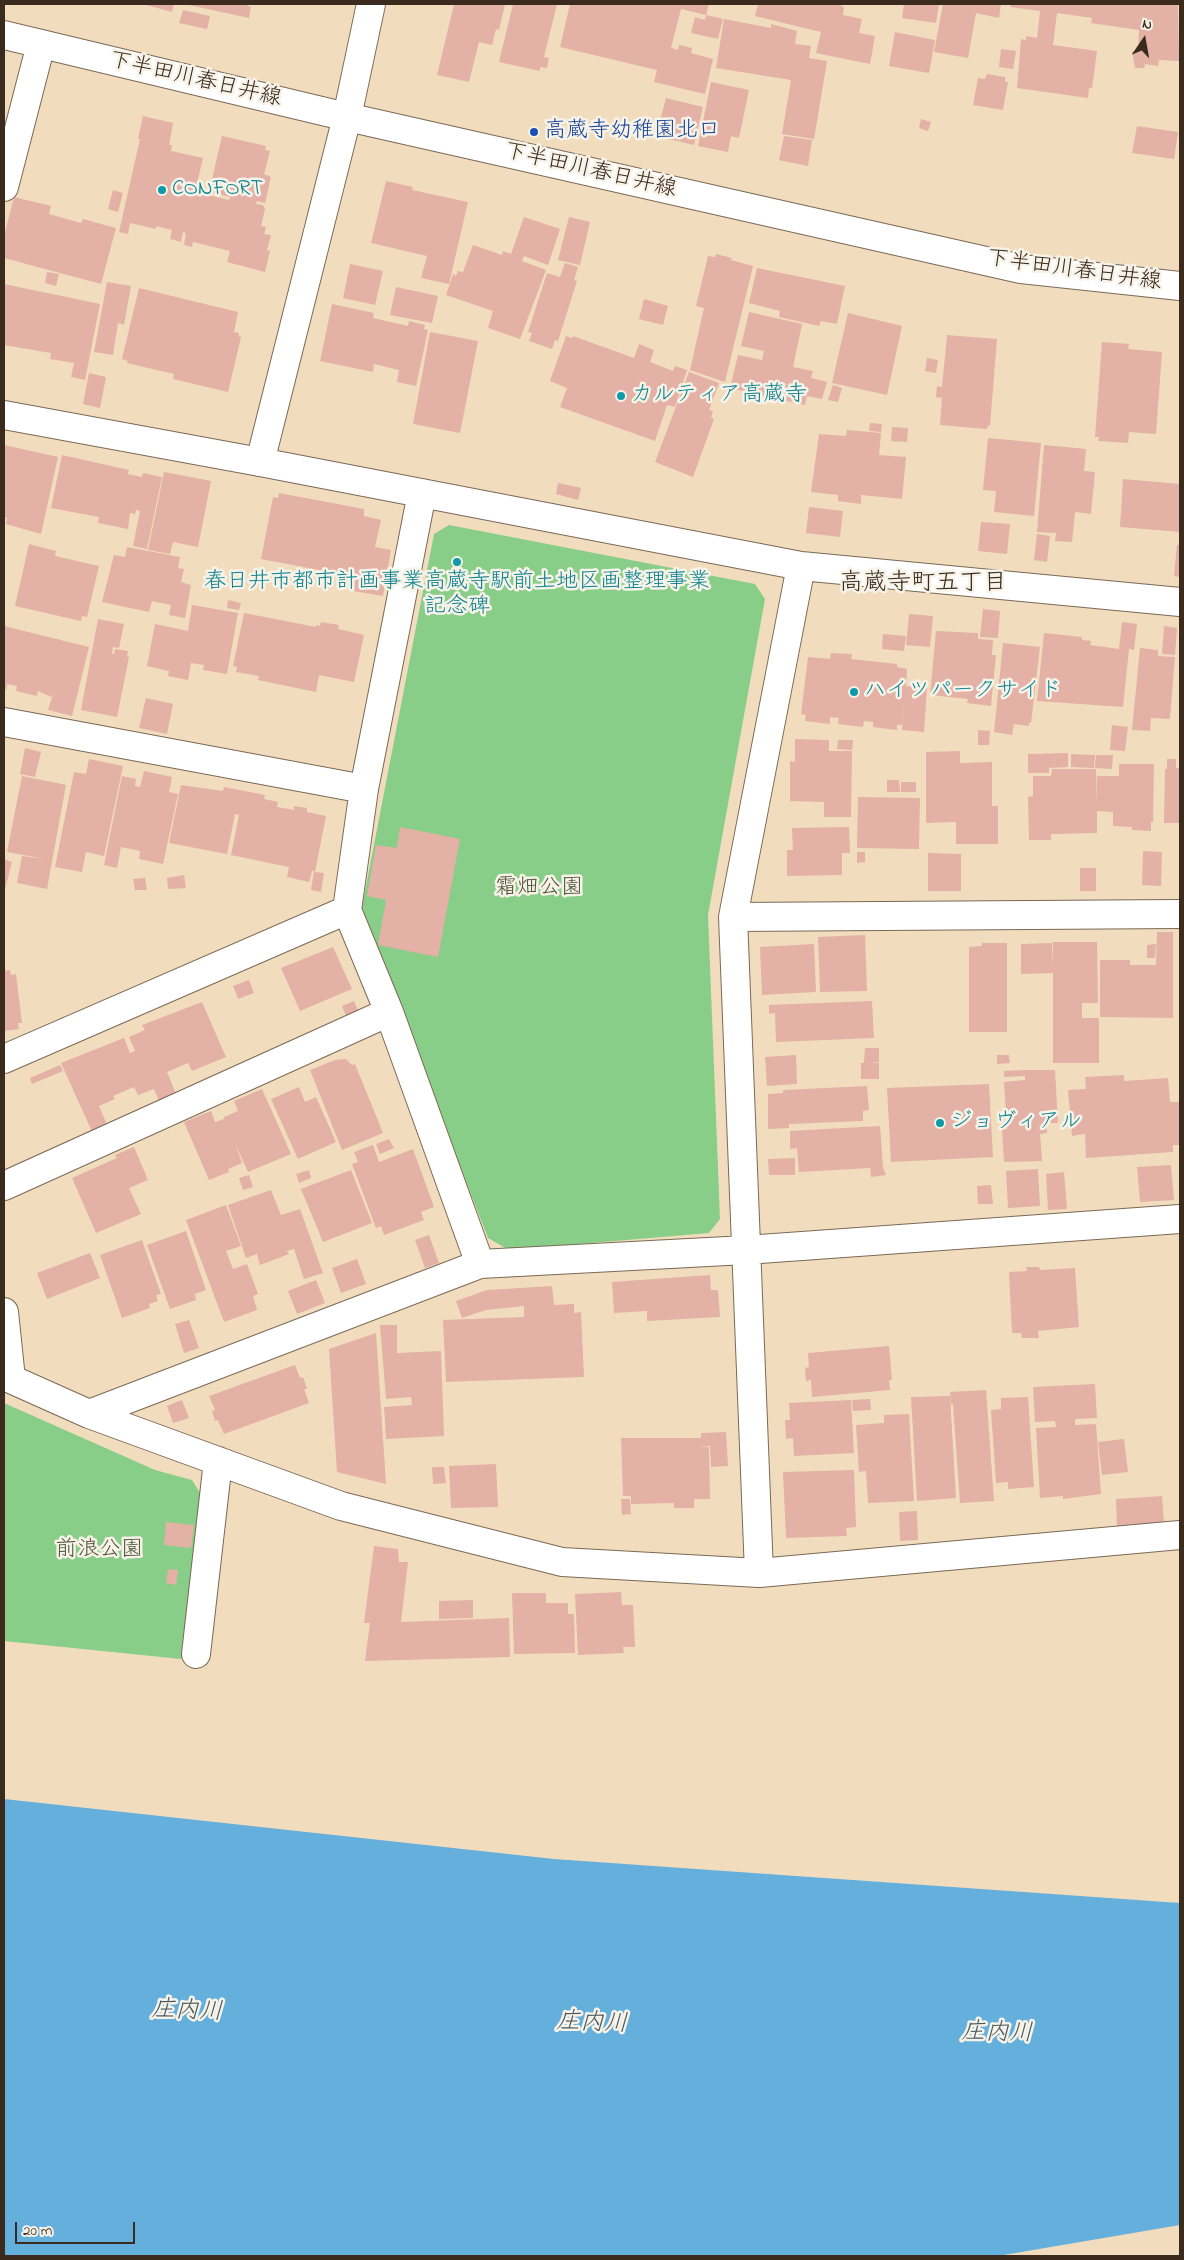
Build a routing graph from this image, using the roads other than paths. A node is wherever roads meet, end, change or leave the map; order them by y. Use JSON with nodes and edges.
{"nodes":[{"id":1,"x":371,"y":4,"type":"edge"},
{"id":2,"x":4,"y":36,"type":"edge"},
{"id":3,"x":41,"y":44,"type":"junction"},
{"id":4,"x":347,"y":117,"type":"junction"},
{"id":5,"x":4,"y":187,"type":"edge"},
{"id":6,"x":1180,"y":286,"type":"edge"},
{"id":7,"x":4,"y":415,"type":"edge"},
{"id":8,"x":260,"y":462,"type":"junction"},
{"id":9,"x":422,"y":492,"type":"junction"},
{"id":10,"x":801,"y":566,"type":"junction"},
{"id":11,"x":1180,"y":602,"type":"edge"},
{"id":12,"x":4,"y":722,"type":"edge"},
{"id":13,"x":364,"y":789,"type":"junction"},
{"id":14,"x":347,"y":910,"type":"junction"},
{"id":15,"x":1180,"y":914,"type":"edge"},
{"id":16,"x":733,"y":917,"type":"junction"},
{"id":17,"x":389,"y":1012,"type":"junction"},
{"id":18,"x":4,"y":1059,"type":"edge"},
{"id":19,"x":4,"y":1186,"type":"edge"},
{"id":20,"x":1180,"y":1220,"type":"edge"},
{"id":21,"x":746,"y":1250,"type":"junction"},
{"id":22,"x":480,"y":1264,"type":"junction"},
{"id":23,"x":4,"y":1312,"type":"edge"},
{"id":24,"x":7,"y":1378,"type":"edge"},
{"id":25,"x":89,"y":1414,"type":"junction"},
{"id":26,"x":218,"y":1461,"type":"junction"},
{"id":27,"x":1180,"y":1535,"type":"edge"},
{"id":28,"x":759,"y":1573,"type":"junction"},
{"id":29,"x":196,"y":1654,"type":"dead end"}],
"edges":[{"from":1,"to":4,"type":"street"},
{"from":2,"to":3,"type":"street","name":"下半田川春日井線"},
{"from":3,"to":4,"type":"street","name":"下半田川春日井線"},
{"from":3,"to":5,"type":"street"},
{"from":4,"to":6,"type":"street","name":"下半田川春日井線"},
{"from":4,"to":8,"type":"street"},
{"from":7,"to":8,"type":"street"},
{"from":8,"to":9,"type":"street"},
{"from":9,"to":10,"type":"street"},
{"from":9,"to":13,"type":"street"},
{"from":10,"to":11,"type":"street"},
{"from":10,"to":16,"type":"street"},
{"from":12,"to":13,"type":"street"},
{"from":13,"to":14,"type":"street"},
{"from":14,"to":17,"type":"street"},
{"from":14,"to":18,"type":"street"},
{"from":15,"to":16,"type":"street"},
{"from":16,"to":21,"type":"street"},
{"from":17,"to":19,"type":"street"},
{"from":17,"to":22,"type":"street"},
{"from":20,"to":21,"type":"street"},
{"from":21,"to":22,"type":"street"},
{"from":21,"to":28,"type":"street"},
{"from":22,"to":25,"type":"street"},
{"from":23,"to":24,"type":"street"},
{"from":24,"to":25,"type":"street"},
{"from":25,"to":26,"type":"street"},
{"from":26,"to":28,"type":"street"},
{"from":26,"to":29,"type":"street"},
{"from":27,"to":28,"type":"street"}]}
